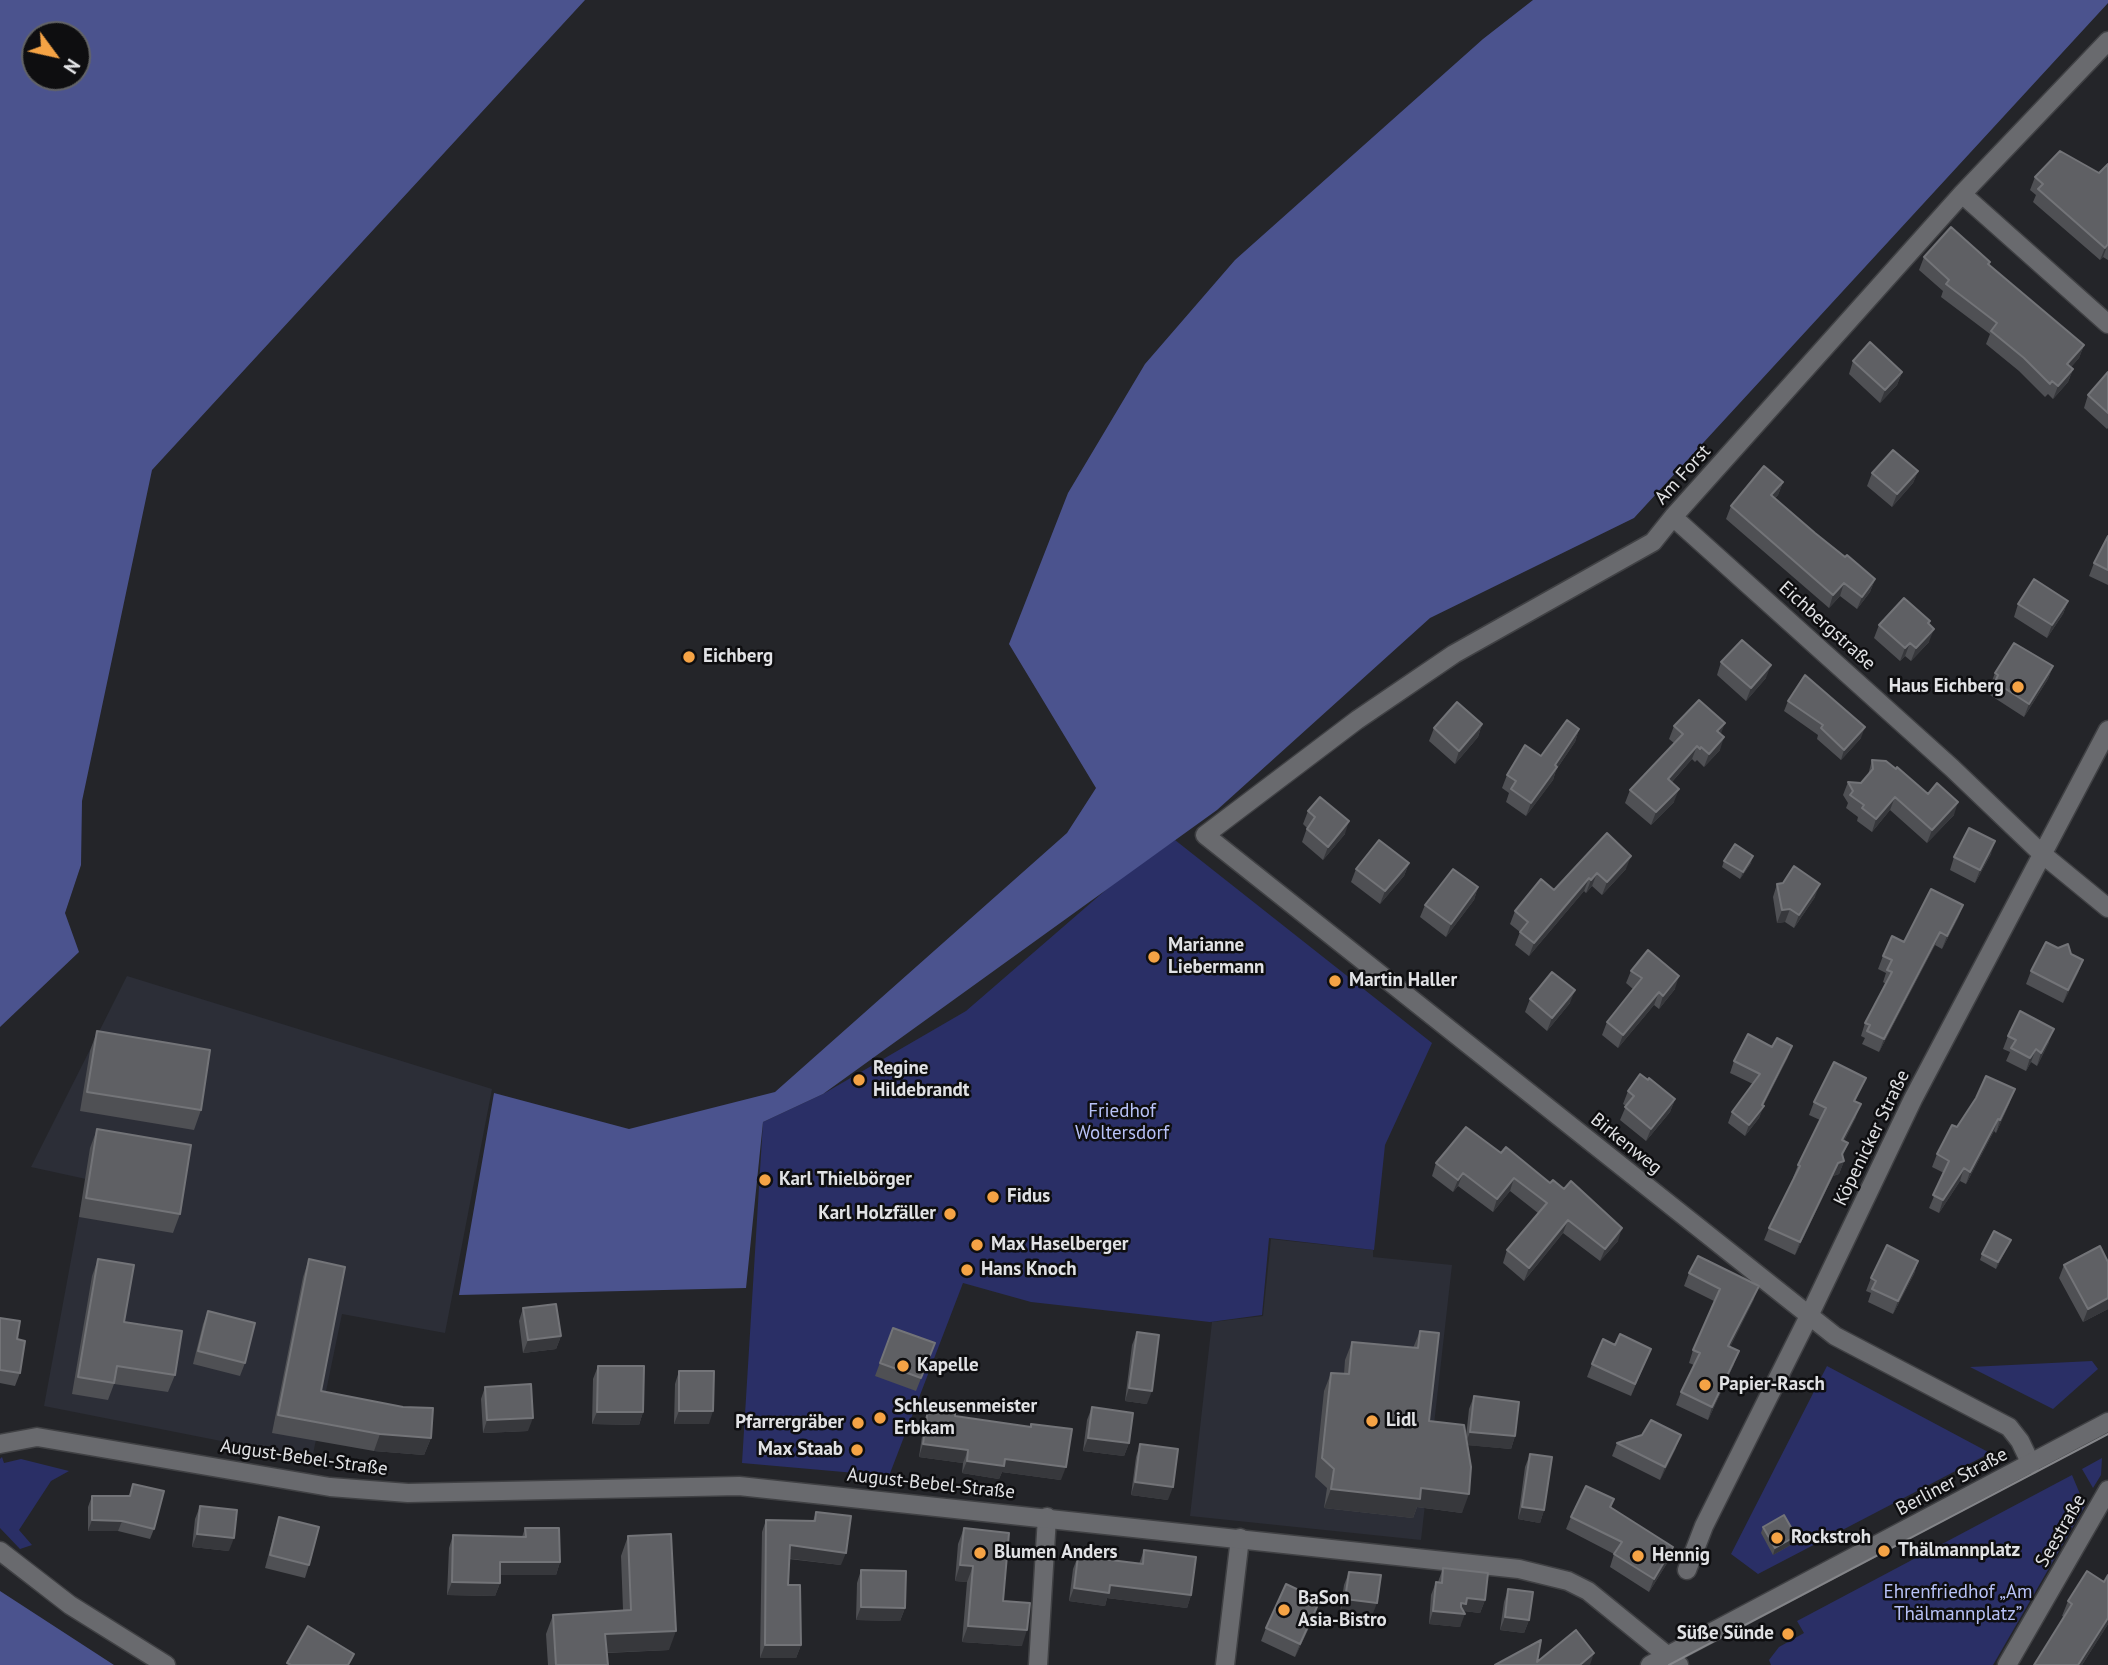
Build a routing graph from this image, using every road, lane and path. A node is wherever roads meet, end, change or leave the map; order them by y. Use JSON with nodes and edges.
{"nodes":[{"id":1,"x":2108,"y":41,"type":"edge"},
{"id":2,"x":1962,"y":194,"type":"junction"},
{"id":3,"x":2108,"y":324,"type":"edge"},
{"id":4,"x":1672,"y":517,"type":"junction"},
{"id":5,"x":2108,"y":730,"type":"edge"},
{"id":6,"x":1205,"y":835,"type":"joint"},
{"id":7,"x":2041,"y":853,"type":"junction"},
{"id":8,"x":2108,"y":908,"type":"edge"},
{"id":9,"x":1809,"y":1316,"type":"junction"},
{"id":10,"x":2108,"y":1422,"type":"edge"},
{"id":11,"x":0,"y":1444,"type":"edge"},
{"id":12,"x":2031,"y":1464,"type":"junction"},
{"id":13,"x":2108,"y":1490,"type":"edge"},
{"id":14,"x":1047,"y":1517,"type":"junction"},
{"id":15,"x":1240,"y":1538,"type":"junction"},
{"id":16,"x":0,"y":1551,"type":"edge"},
{"id":17,"x":1687,"y":1570,"type":"dead end"},
{"id":18,"x":1673,"y":1660,"type":"edge"},
{"id":19,"x":166,"y":1665,"type":"edge"},
{"id":20,"x":1038,"y":1665,"type":"edge"},
{"id":21,"x":1225,"y":1665,"type":"edge"},
{"id":22,"x":1650,"y":1665,"type":"edge"},
{"id":23,"x":2007,"y":1665,"type":"edge"}],
"edges":[{"from":1,"to":2,"type":"street","name":"Am Forst"},
{"from":2,"to":3,"type":"street"},
{"from":2,"to":4,"type":"street","name":"Am Forst"},
{"from":4,"to":6,"type":"street","name":"Am Forst"},
{"from":4,"to":7,"type":"street","name":"Eichbergstraße"},
{"from":5,"to":7,"type":"street","name":"Köpenicker Straße"},
{"from":6,"to":9,"type":"street","name":"Birkenweg"},
{"from":7,"to":8,"type":"street","name":"Eichbergstraße"},
{"from":7,"to":9,"type":"street","name":"Köpenicker Straße"},
{"from":9,"to":12,"type":"street","name":"Birkenweg"},
{"from":9,"to":17,"type":"street","name":"Köpenicker Straße"},
{"from":10,"to":12,"type":"street","name":"Berliner Straße"},
{"from":11,"to":14,"type":"street","name":"August-Bebel-Straße"},
{"from":12,"to":18,"type":"street","name":"Berliner Straße"},
{"from":13,"to":23,"type":"street","name":"Seestraße"},
{"from":14,"to":15,"type":"street","name":"August-Bebel-Straße"},
{"from":14,"to":20,"type":"street"},
{"from":15,"to":18,"type":"street","name":"August-Bebel-Straße"},
{"from":15,"to":21,"type":"street"},
{"from":16,"to":19,"type":"street"},
{"from":18,"to":22,"type":"street","name":"Berliner Straße"}]}
